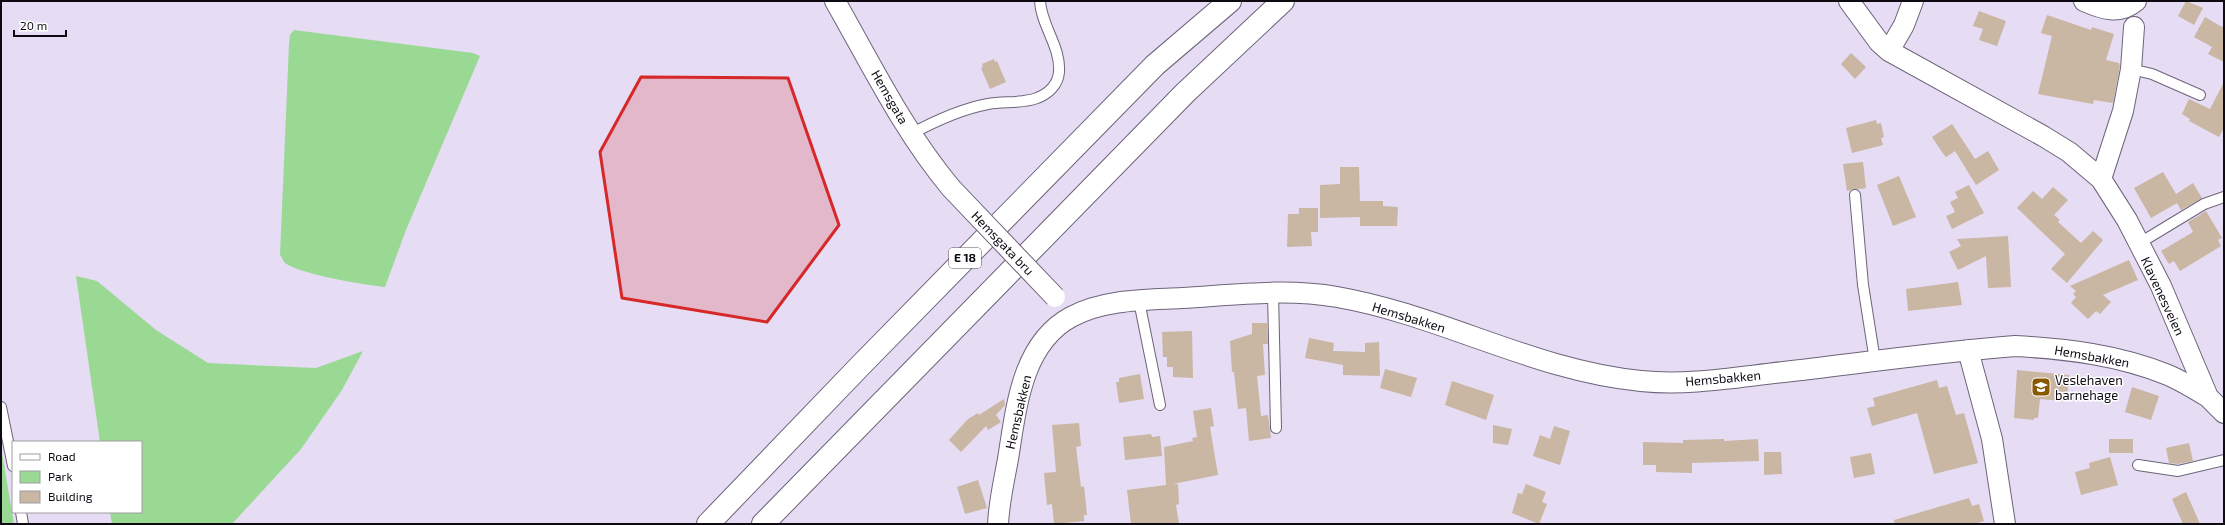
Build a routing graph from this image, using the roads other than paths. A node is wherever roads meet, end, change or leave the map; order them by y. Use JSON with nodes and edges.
{"nodes":[{"id":1,"x":835,"y":1,"type":"edge"},
{"id":2,"x":1040,"y":1,"type":"edge"},
{"id":3,"x":1230,"y":1,"type":"edge"},
{"id":4,"x":1283,"y":1,"type":"edge"},
{"id":5,"x":1849,"y":1,"type":"edge"},
{"id":6,"x":1913,"y":1,"type":"edge"},
{"id":7,"x":2084,"y":1,"type":"edge"},
{"id":8,"x":2136,"y":1,"type":"edge"},
{"id":9,"x":2134,"y":27,"type":"dead end"},
{"id":10,"x":1890,"y":51,"type":"junction"},
{"id":11,"x":2131,"y":69,"type":"junction"},
{"id":12,"x":2200,"y":95,"type":"dead end"},
{"id":13,"x":911,"y":134,"type":"junction"},
{"id":14,"x":2101,"y":179,"type":"junction"},
{"id":15,"x":951,"y":188,"type":"joint"},
{"id":16,"x":1855,"y":195,"type":"dead end"},
{"id":17,"x":2224,"y":197,"type":"edge"},
{"id":18,"x":2138,"y":244,"type":"junction"},
{"id":19,"x":1273,"y":293,"type":"junction"},
{"id":20,"x":1139,"y":301,"type":"junction"},
{"id":21,"x":1071,"y":317,"type":"junction"},
{"id":22,"x":1968,"y":350,"type":"junction"},
{"id":23,"x":1875,"y":361,"type":"junction"},
{"id":24,"x":2208,"y":397,"type":"junction"},
{"id":25,"x":1160,"y":405,"type":"dead end"},
{"id":26,"x":1,"y":407,"type":"edge"},
{"id":27,"x":2224,"y":413,"type":"edge"},
{"id":28,"x":1276,"y":428,"type":"dead end"},
{"id":29,"x":2224,"y":460,"type":"edge"},
{"id":30,"x":12,"y":461,"type":"edge"},
{"id":31,"x":2138,"y":465,"type":"dead end"},
{"id":32,"x":21,"y":513,"type":"edge"},
{"id":33,"x":23,"y":524,"type":"edge"},
{"id":34,"x":708,"y":524,"type":"edge"},
{"id":35,"x":763,"y":524,"type":"edge"},
{"id":36,"x":998,"y":524,"type":"edge"},
{"id":37,"x":2005,"y":524,"type":"edge"}],
"edges":[{"from":1,"to":13,"type":"street","name":"Hemsgata"},
{"from":2,"to":13,"type":"lane"},
{"from":3,"to":34,"type":"highway","number":"E 18"},
{"from":4,"to":35,"type":"highway"},
{"from":5,"to":10,"type":"street","name":"Klavenesveien"},
{"from":6,"to":10,"type":"street"},
{"from":7,"to":8,"type":"street"},
{"from":9,"to":11,"type":"street"},
{"from":10,"to":14,"type":"street","name":"Klavenesveien"},
{"from":11,"to":12,"type":"lane"},
{"from":11,"to":14,"type":"street"},
{"from":13,"to":15,"type":"street","name":"Hemsgata"},
{"from":14,"to":18,"type":"street","name":"Klavenesveien"},
{"from":15,"to":21,"type":"street","name":"Hemsgata bru","bridge":true},
{"from":16,"to":23,"type":"lane"},
{"from":17,"to":18,"type":"lane"},
{"from":18,"to":24,"type":"street","name":"Klavenesveien"},
{"from":19,"to":20,"type":"street","name":"Hemsbakken"},
{"from":19,"to":23,"type":"street","name":"Hemsbakken"},
{"from":19,"to":28,"type":"lane"},
{"from":20,"to":21,"type":"street","name":"Hemsbakken"},
{"from":20,"to":25,"type":"lane"},
{"from":21,"to":36,"type":"street","name":"Hemsbakken"},
{"from":22,"to":23,"type":"street","name":"Hemsbakken"},
{"from":22,"to":24,"type":"street","name":"Hemsbakken"},
{"from":22,"to":37,"type":"street"},
{"from":24,"to":27,"type":"street","name":"Klavenesveien"},
{"from":26,"to":30,"type":"lane"},
{"from":29,"to":31,"type":"lane"},
{"from":32,"to":33,"type":"lane"}]}
